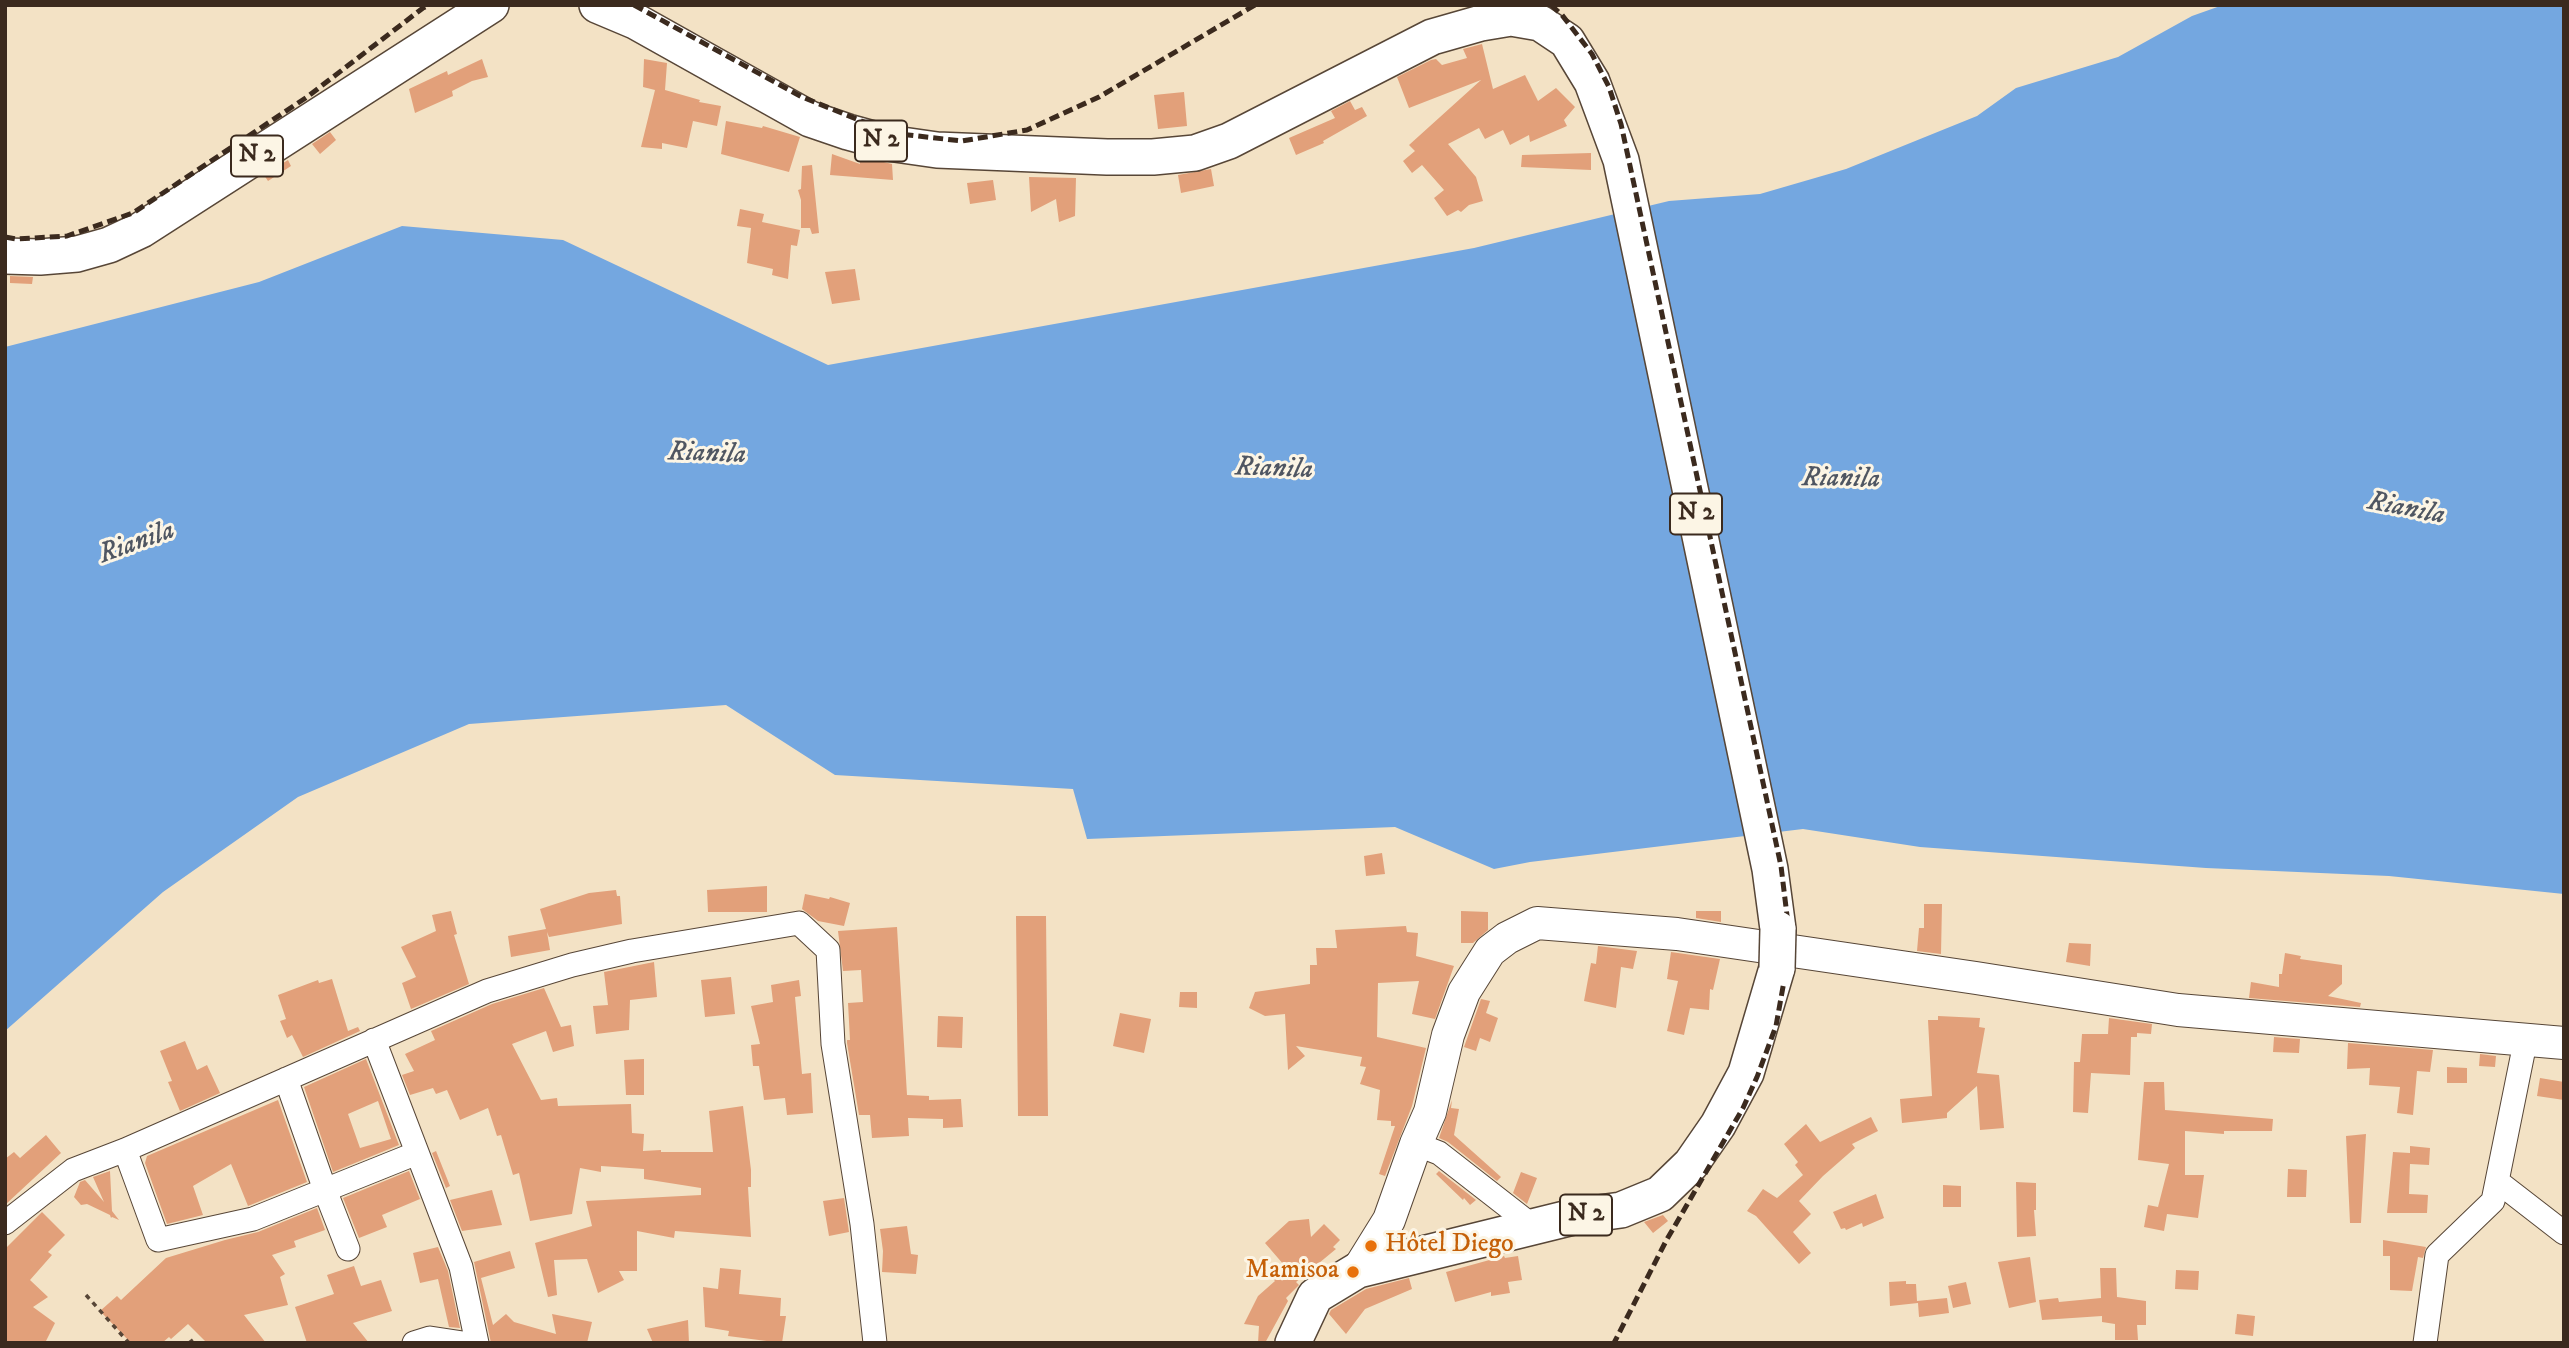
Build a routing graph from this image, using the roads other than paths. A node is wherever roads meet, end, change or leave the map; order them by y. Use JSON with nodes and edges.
{"nodes":[{"id":1,"x":491,"y":5,"type":"edge"},
{"id":2,"x":597,"y":5,"type":"edge"},
{"id":3,"x":1514,"y":11,"type":"edge"},
{"id":4,"x":5,"y":256,"type":"edge"},
{"id":5,"x":2526,"y":1038,"type":"junction"},
{"id":6,"x":374,"y":1040,"type":"junction"},
{"id":7,"x":2564,"y":1042,"type":"edge"},
{"id":8,"x":286,"y":1079,"type":"junction"},
{"id":9,"x":1416,"y":1144,"type":"junction"},
{"id":10,"x":125,"y":1150,"type":"junction"},
{"id":11,"x":417,"y":1153,"type":"junction"},
{"id":12,"x":2497,"y":1181,"type":"junction"},
{"id":13,"x":325,"y":1190,"type":"junction"},
{"id":14,"x":5,"y":1223,"type":"edge"},
{"id":15,"x":1534,"y":1227,"type":"junction"},
{"id":16,"x":2564,"y":1233,"type":"edge"},
{"id":17,"x":348,"y":1249,"type":"dead end"},
{"id":18,"x":1358,"y":1270,"type":"junction"},
{"id":19,"x":425,"y":1341,"type":"edge"},
{"id":20,"x":463,"y":1343,"type":"edge"},
{"id":21,"x":477,"y":1343,"type":"edge"},
{"id":22,"x":875,"y":1343,"type":"edge"},
{"id":23,"x":1293,"y":1343,"type":"edge"},
{"id":24,"x":2425,"y":1343,"type":"edge"}],
"edges":[{"from":1,"to":4,"type":"main road","number":"N 2"},
{"from":2,"to":3,"type":"main road","number":"N 2"},
{"from":3,"to":15,"type":"main road","number":"N 2","bridge":true},
{"from":5,"to":7,"type":"street"},
{"from":5,"to":9,"type":"street"},
{"from":5,"to":12,"type":"street"},
{"from":6,"to":8,"type":"street"},
{"from":6,"to":11,"type":"street"},
{"from":6,"to":22,"type":"street"},
{"from":8,"to":10,"type":"street"},
{"from":8,"to":13,"type":"street"},
{"from":9,"to":15,"type":"street"},
{"from":9,"to":18,"type":"street"},
{"from":10,"to":13,"type":"street"},
{"from":10,"to":14,"type":"street"},
{"from":11,"to":13,"type":"street"},
{"from":11,"to":21,"type":"street"},
{"from":12,"to":16,"type":"street"},
{"from":12,"to":24,"type":"street"},
{"from":13,"to":17,"type":"street"},
{"from":15,"to":18,"type":"main road","number":"N 2"},
{"from":18,"to":23,"type":"main road","number":"N 2"},
{"from":19,"to":20,"type":"street"}]}
